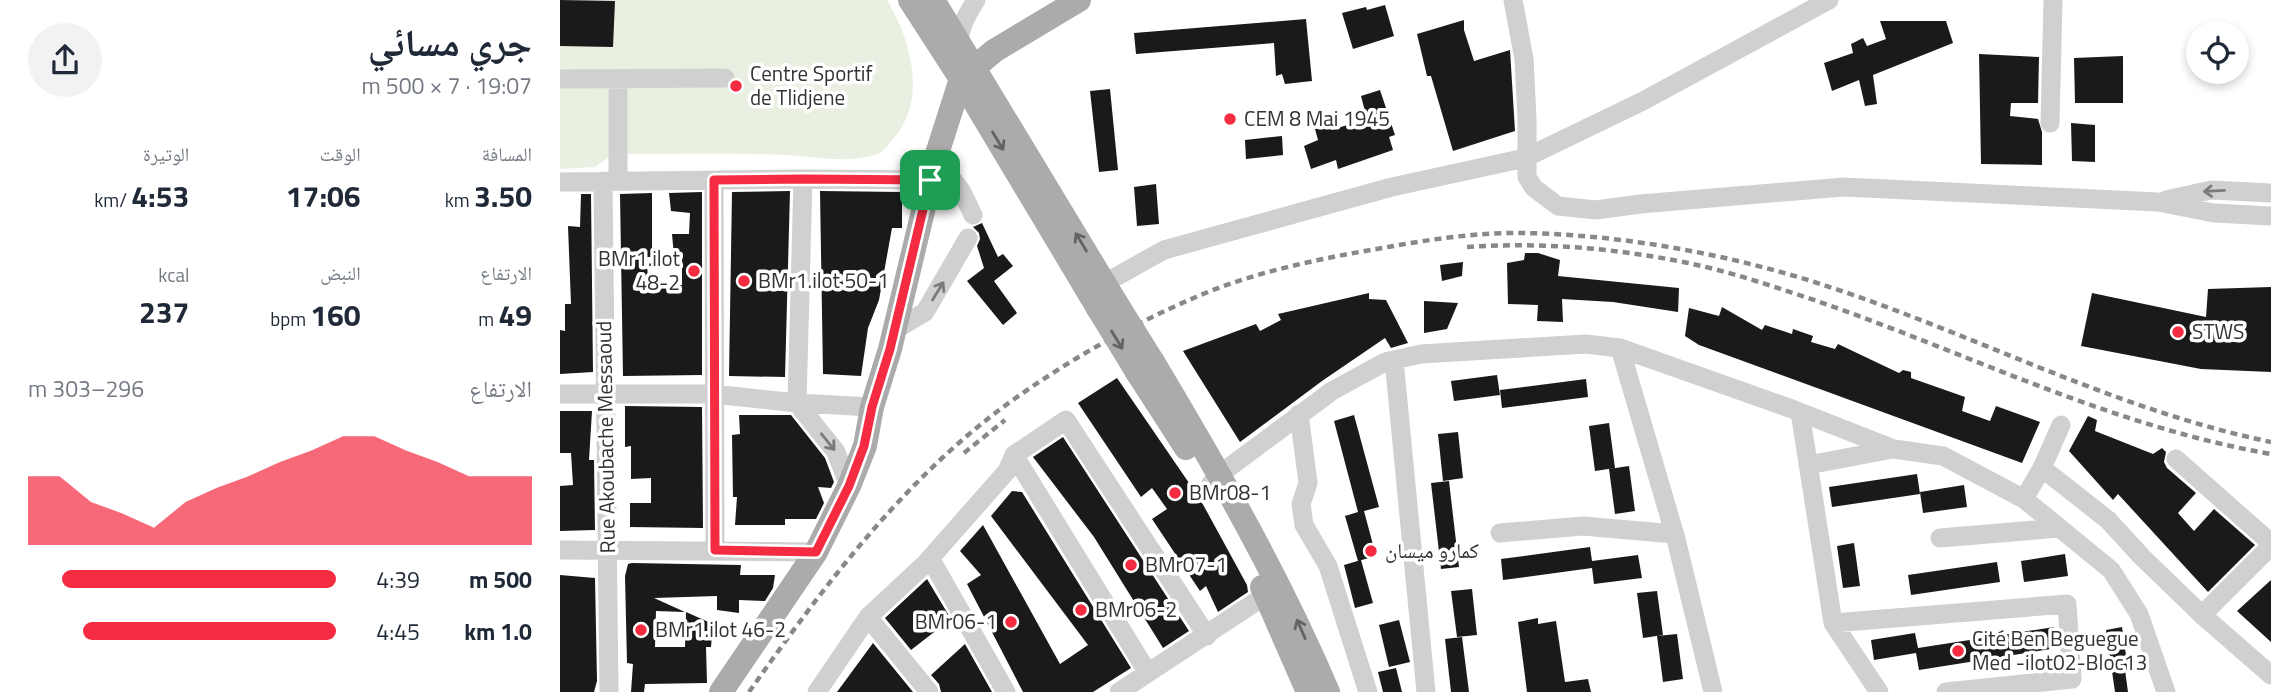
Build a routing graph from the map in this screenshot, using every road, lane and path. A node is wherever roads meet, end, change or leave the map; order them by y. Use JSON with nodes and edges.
{"nodes":[{"id":1,"x":910,"y":0,"type":"edge"},
{"id":2,"x":933,"y":0,"type":"edge"},
{"id":3,"x":976,"y":0,"type":"edge"},
{"id":4,"x":1079,"y":0,"type":"edge"},
{"id":5,"x":1513,"y":0,"type":"edge"},
{"id":6,"x":1829,"y":0,"type":"edge"},
{"id":7,"x":2053,"y":0,"type":"edge"},
{"id":8,"x":958,"y":41,"type":"junction"},
{"id":9,"x":967,"y":73,"type":"junction"},
{"id":10,"x":725,"y":78,"type":"dead end"},
{"id":11,"x":560,"y":79,"type":"edge"},
{"id":12,"x":618,"y":80,"type":"junction"},
{"id":13,"x":2050,"y":123,"type":"dead end"},
{"id":14,"x":1525,"y":158,"type":"junction"},
{"id":15,"x":933,"y":168,"type":"junction"},
{"id":16,"x":803,"y":179,"type":"junction"},
{"id":17,"x":714,"y":180,"type":"junction"},
{"id":18,"x":610,"y":181,"type":"junction"},
{"id":19,"x":560,"y":182,"type":"edge"},
{"id":20,"x":2271,"y":193,"type":"edge"},
{"id":21,"x":2158,"y":202,"type":"junction"},
{"id":22,"x":974,"y":215,"type":"dead end"},
{"id":23,"x":2271,"y":216,"type":"edge"},
{"id":24,"x":968,"y":238,"type":"dead end"},
{"id":25,"x":1106,"y":297,"type":"junction"},
{"id":26,"x":893,"y":331,"type":"junction"},
{"id":27,"x":1620,"y":348,"type":"junction"},
{"id":28,"x":1394,"y":360,"type":"junction"},
{"id":29,"x":560,"y":394,"type":"edge"},
{"id":30,"x":606,"y":394,"type":"junction"},
{"id":31,"x":713,"y":394,"type":"junction"},
{"id":32,"x":797,"y":403,"type":"junction"},
{"id":33,"x":872,"y":407,"type":"junction"},
{"id":34,"x":1800,"y":412,"type":"junction"},
{"id":35,"x":1299,"y":414,"type":"junction"},
{"id":36,"x":2061,"y":425,"type":"dead end"},
{"id":37,"x":1894,"y":449,"type":"junction"},
{"id":38,"x":1014,"y":455,"type":"junction"},
{"id":39,"x":2176,"y":459,"type":"dead end"},
{"id":40,"x":1808,"y":465,"type":"junction"},
{"id":41,"x":2042,"y":468,"type":"junction"},
{"id":42,"x":1215,"y":480,"type":"junction"},
{"id":43,"x":849,"y":486,"type":"junction"},
{"id":44,"x":2024,"y":499,"type":"junction"},
{"id":45,"x":2059,"y":527,"type":"junction"},
{"id":46,"x":1500,"y":533,"type":"dead end"},
{"id":47,"x":1675,"y":534,"type":"junction"},
{"id":48,"x":1940,"y":538,"type":"dead end"},
{"id":49,"x":2271,"y":545,"type":"edge"},
{"id":50,"x":607,"y":549,"type":"junction"},
{"id":51,"x":560,"y":550,"type":"edge"},
{"id":52,"x":715,"y":550,"type":"junction"},
{"id":53,"x":816,"y":552,"type":"junction"},
{"id":54,"x":930,"y":558,"type":"junction"},
{"id":55,"x":1266,"y":595,"type":"junction"},
{"id":56,"x":2202,"y":615,"type":"junction"},
{"id":57,"x":868,"y":617,"type":"junction"},
{"id":58,"x":1833,"y":623,"type":"junction"},
{"id":59,"x":1207,"y":636,"type":"junction"},
{"id":60,"x":1148,"y":674,"type":"junction"},
{"id":61,"x":2271,"y":675,"type":"edge"},
{"id":62,"x":609,"y":692,"type":"edge"},
{"id":63,"x":721,"y":692,"type":"edge"},
{"id":64,"x":817,"y":692,"type":"edge"},
{"id":65,"x":929,"y":692,"type":"edge"},
{"id":66,"x":1006,"y":692,"type":"edge"},
{"id":67,"x":1119,"y":692,"type":"edge"},
{"id":68,"x":1308,"y":692,"type":"edge"},
{"id":69,"x":1328,"y":692,"type":"edge"},
{"id":70,"x":1368,"y":692,"type":"edge"},
{"id":71,"x":1426,"y":692,"type":"edge"},
{"id":72,"x":1713,"y":692,"type":"edge"},
{"id":73,"x":1879,"y":692,"type":"edge"},
{"id":74,"x":1947,"y":692,"type":"edge"},
{"id":75,"x":2166,"y":692,"type":"edge"}],
"edges":[{"from":1,"to":9,"type":"main road"},
{"from":2,"to":8,"type":"main road"},
{"from":3,"to":8,"type":"street"},
{"from":4,"to":9,"type":"main road"},
{"from":5,"to":14,"type":"street"},
{"from":6,"to":14,"type":"street"},
{"from":7,"to":13,"type":"street"},
{"from":8,"to":9,"type":"main road"},
{"from":9,"to":15,"type":"main road"},
{"from":9,"to":25,"type":"main road"},
{"from":10,"to":12,"type":"street"},
{"from":11,"to":12,"type":"street"},
{"from":12,"to":18,"type":"street","name":"Rue Akoubache Messaoud"},
{"from":14,"to":21,"type":"street"},
{"from":14,"to":25,"type":"street"},
{"from":15,"to":16,"type":"street"},
{"from":15,"to":22,"type":"street"},
{"from":15,"to":26,"type":"main road"},
{"from":16,"to":17,"type":"street"},
{"from":16,"to":32,"type":"street"},
{"from":17,"to":18,"type":"street"},
{"from":17,"to":31,"type":"street"},
{"from":18,"to":19,"type":"street"},
{"from":18,"to":30,"type":"street","name":"Rue Akoubache Messaoud"},
{"from":20,"to":21,"type":"street","one_way":true},
{"from":21,"to":23,"type":"street"},
{"from":26,"to":24,"type":"street","one_way":true},
{"from":25,"to":42,"type":"main road","bridge":true},
{"from":26,"to":33,"type":"main road"},
{"from":27,"to":28,"type":"street"},
{"from":27,"to":34,"type":"street"},
{"from":27,"to":47,"type":"street"},
{"from":28,"to":35,"type":"street"},
{"from":28,"to":71,"type":"street"},
{"from":29,"to":30,"type":"street"},
{"from":30,"to":31,"type":"street"},
{"from":30,"to":50,"type":"street","name":"Rue Akoubache Messaoud"},
{"from":31,"to":32,"type":"street"},
{"from":31,"to":52,"type":"street"},
{"from":32,"to":33,"type":"street"},
{"from":32,"to":43,"type":"street","one_way":true},
{"from":33,"to":43,"type":"main road"},
{"from":34,"to":37,"type":"street"},
{"from":34,"to":40,"type":"street"},
{"from":35,"to":42,"type":"street"},
{"from":35,"to":70,"type":"street"},
{"from":36,"to":41,"type":"street"},
{"from":37,"to":40,"type":"street"},
{"from":37,"to":44,"type":"street"},
{"from":38,"to":54,"type":"street"},
{"from":38,"to":59,"type":"street"},
{"from":38,"to":60,"type":"street"},
{"from":39,"to":49,"type":"street"},
{"from":40,"to":58,"type":"street"},
{"from":41,"to":44,"type":"street"},
{"from":41,"to":56,"type":"street"},
{"from":42,"to":55,"type":"main road"},
{"from":69,"to":42,"type":"main road","one_way":true},
{"from":43,"to":53,"type":"main road"},
{"from":44,"to":45,"type":"street"},
{"from":45,"to":48,"type":"street"},
{"from":45,"to":75,"type":"street"},
{"from":46,"to":47,"type":"street"},
{"from":47,"to":72,"type":"street"},
{"from":49,"to":56,"type":"street"},
{"from":50,"to":51,"type":"street"},
{"from":50,"to":52,"type":"street"},
{"from":50,"to":62,"type":"street","name":"Rue Akoubache Messaoud"},
{"from":52,"to":53,"type":"street"},
{"from":53,"to":63,"type":"main road"},
{"from":54,"to":57,"type":"street"},
{"from":54,"to":66,"type":"street"},
{"from":55,"to":59,"type":"street"},
{"from":55,"to":68,"type":"main road"},
{"from":56,"to":61,"type":"street"},
{"from":57,"to":64,"type":"street"},
{"from":57,"to":65,"type":"street"},
{"from":58,"to":73,"type":"street"},
{"from":58,"to":74,"type":"street"},
{"from":59,"to":60,"type":"street"},
{"from":60,"to":67,"type":"street"}]}
